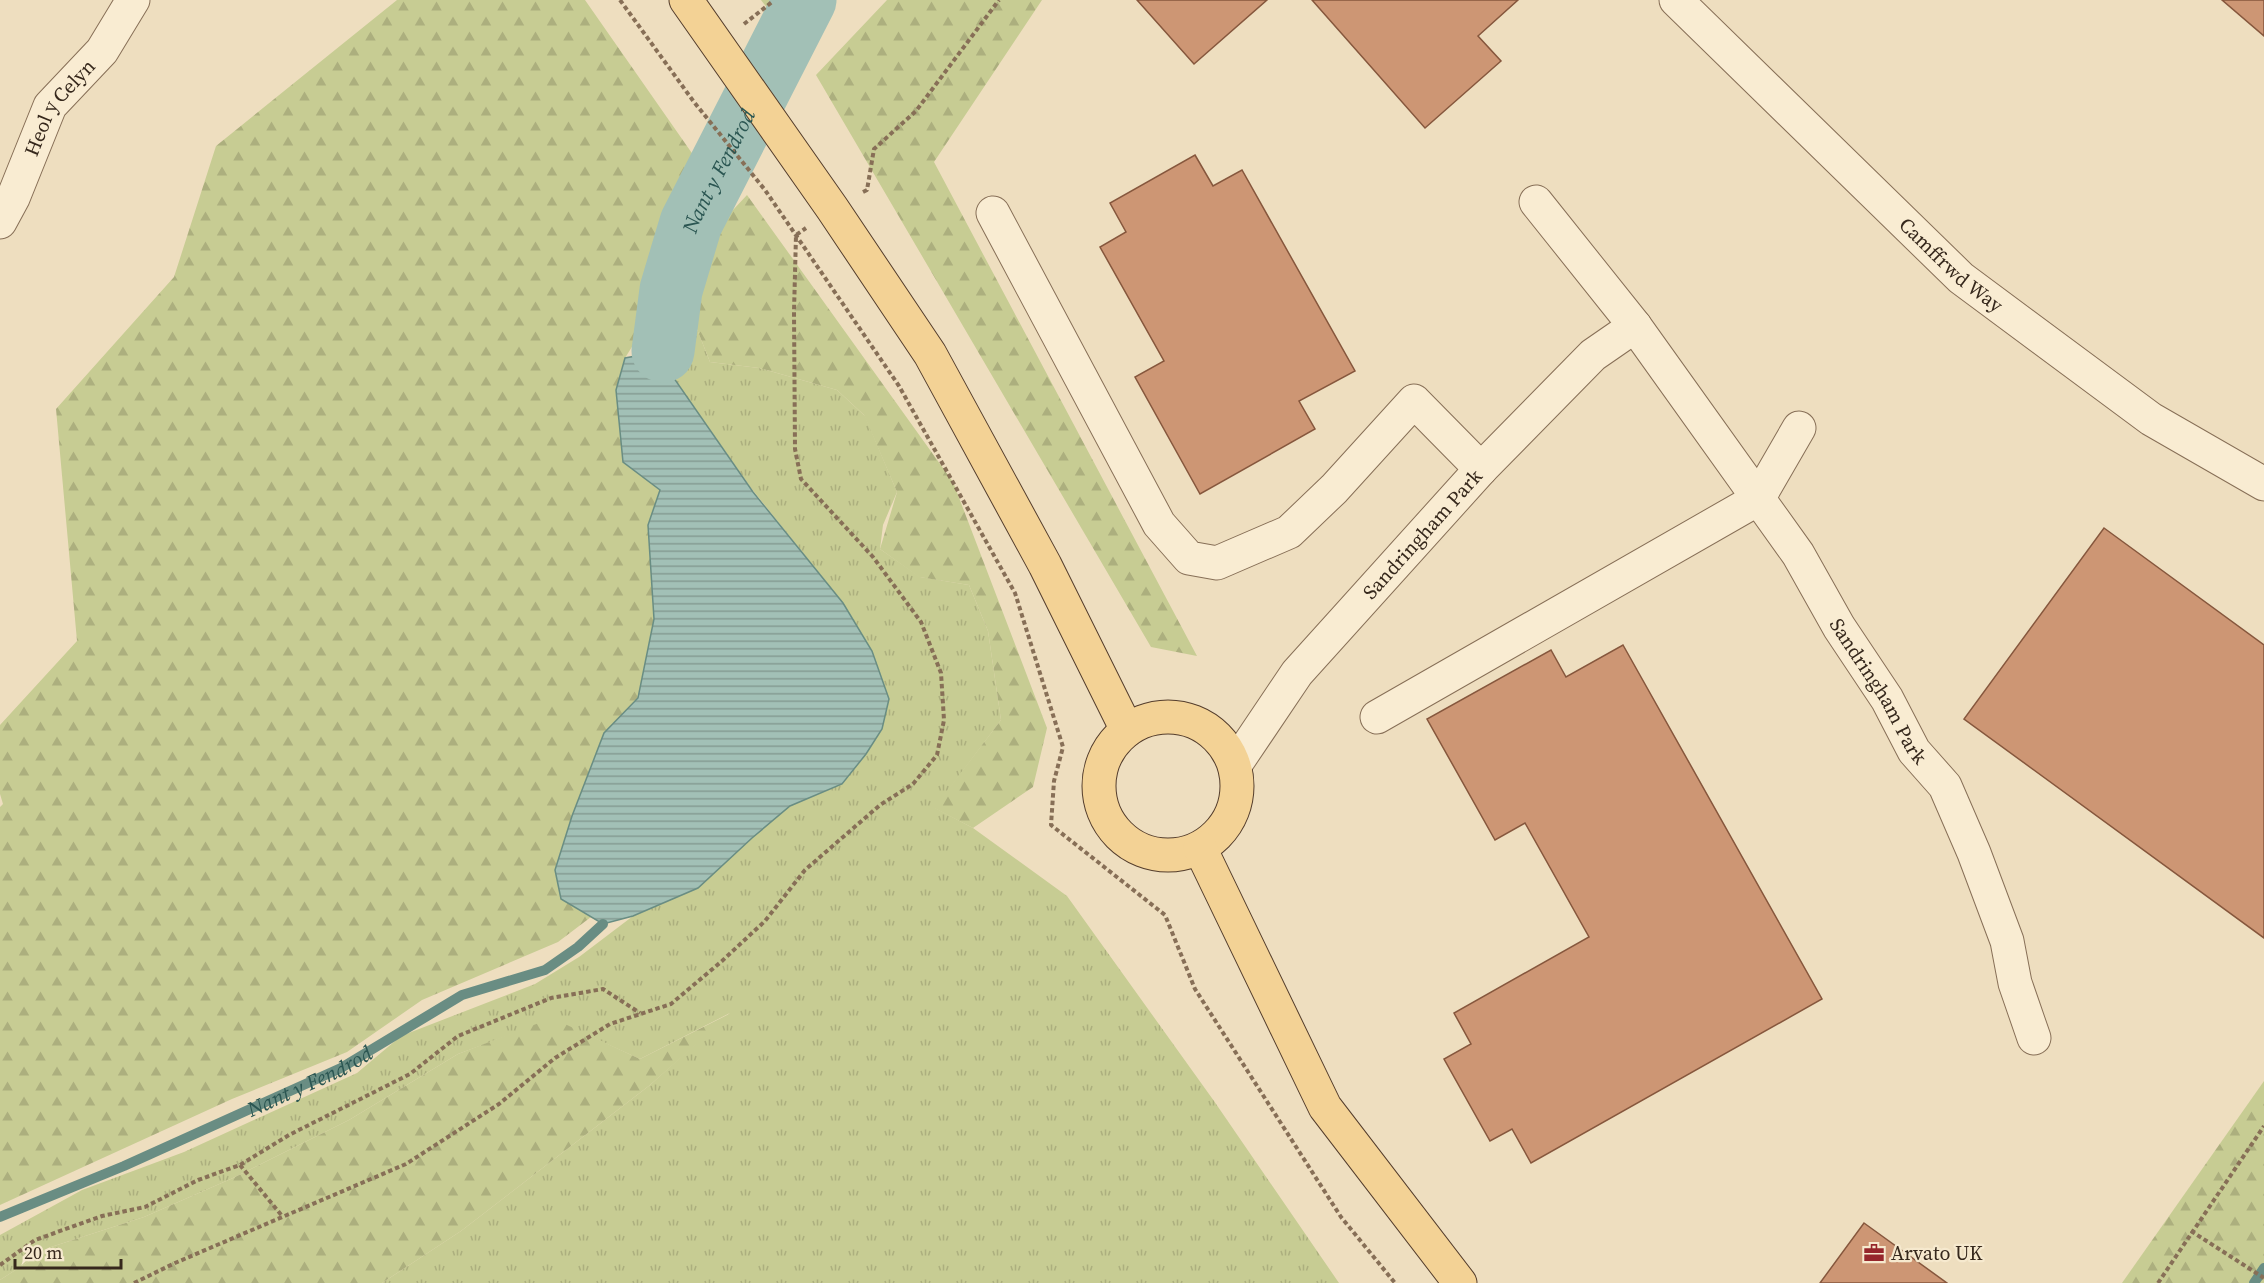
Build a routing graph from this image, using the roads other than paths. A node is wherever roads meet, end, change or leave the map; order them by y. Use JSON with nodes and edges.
{"nodes":[{"id":1,"x":133,"y":0,"type":"edge"},
{"id":2,"x":686,"y":0,"type":"edge"},
{"id":3,"x":1676,"y":0,"type":"edge"},
{"id":4,"x":1536,"y":202,"type":"dead end"},
{"id":5,"x":4,"y":204,"type":"edge"},
{"id":6,"x":993,"y":213,"type":"dead end"},
{"id":7,"x":1635,"y":326,"type":"junction"},
{"id":8,"x":1799,"y":428,"type":"dead end"},
{"id":9,"x":1482,"y":468,"type":"junction"},
{"id":10,"x":2261,"y":476,"type":"edge"},
{"id":11,"x":1758,"y":499,"type":"junction"},
{"id":12,"x":1377,"y":717,"type":"dead end"},
{"id":13,"x":1127,"y":730,"type":"junction"},
{"id":14,"x":1235,"y":765,"type":"junction"},
{"id":15,"x":1200,"y":848,"type":"junction"},
{"id":16,"x":2034,"y":1038,"type":"dead end"},
{"id":17,"x":1460,"y":1283,"type":"edge"}],
"edges":[{"from":1,"to":5,"type":"street","name":"Heol y Celyn"},
{"from":2,"to":13,"type":"main road"},
{"from":3,"to":10,"type":"street","name":"Camffrwd Way"},
{"from":4,"to":7,"type":"street","name":"Sandringham Park"},
{"from":6,"to":9,"type":"street"},
{"from":7,"to":9,"type":"street","name":"Sandringham Park"},
{"from":7,"to":11,"type":"street","name":"Sandringham Park"},
{"from":8,"to":11,"type":"street"},
{"from":9,"to":14,"type":"street","name":"Sandringham Park"},
{"from":11,"to":12,"type":"street"},
{"from":11,"to":16,"type":"street","name":"Sandringham Park"},
{"from":13,"to":14,"type":"main road"},
{"from":13,"to":15,"type":"main road"},
{"from":14,"to":15,"type":"main road"},
{"from":15,"to":17,"type":"main road"}]}
